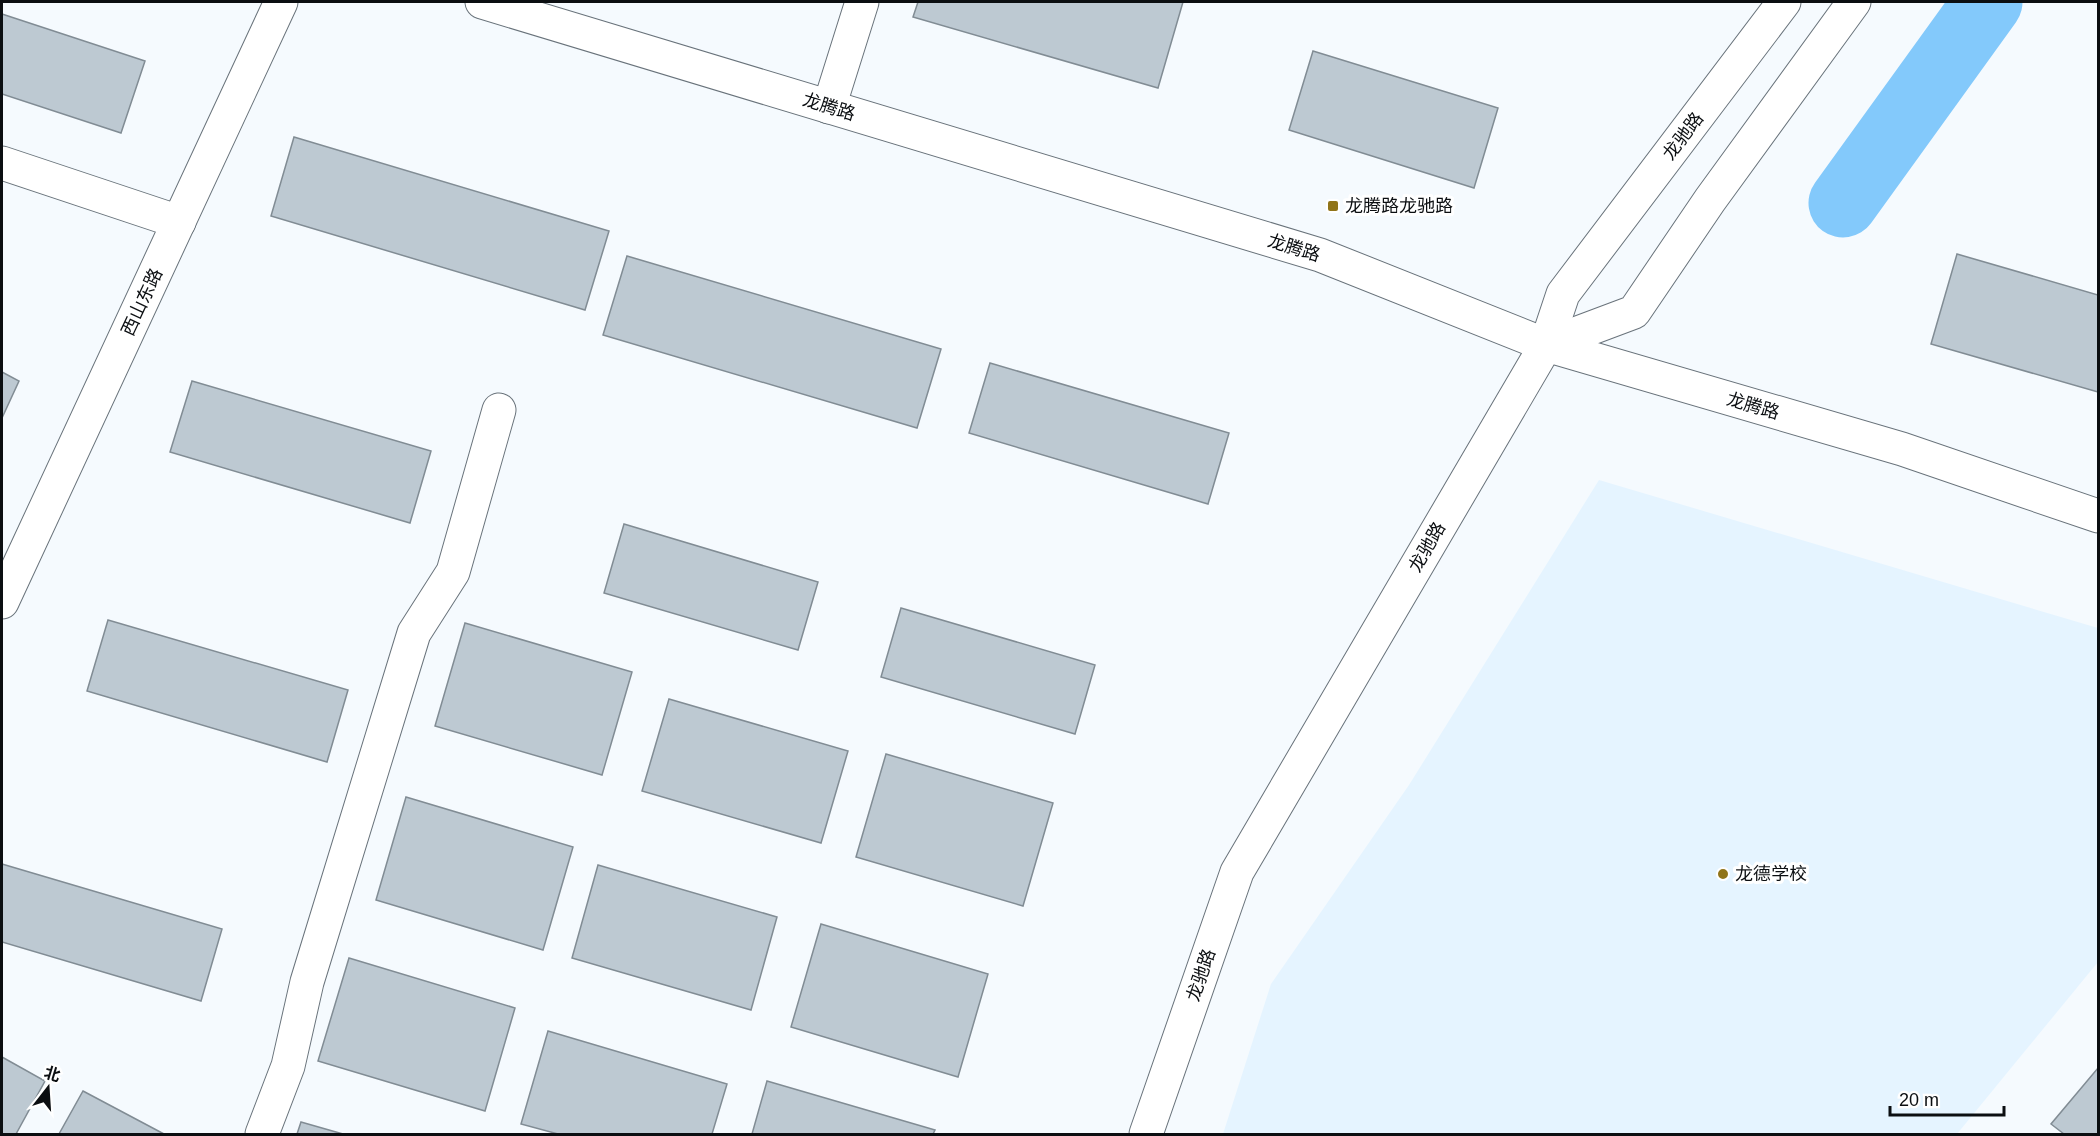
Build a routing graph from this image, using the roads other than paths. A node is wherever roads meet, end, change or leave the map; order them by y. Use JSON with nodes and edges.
{"nodes":[{"id":1,"x":281,"y":2,"type":"edge"},
{"id":2,"x":482,"y":2,"type":"edge"},
{"id":3,"x":862,"y":2,"type":"edge"},
{"id":4,"x":1784,"y":2,"type":"edge"},
{"id":5,"x":1854,"y":2,"type":"edge"},
{"id":6,"x":829,"y":107,"type":"junction"},
{"id":7,"x":2,"y":162,"type":"edge"},
{"id":8,"x":179,"y":222,"type":"junction"},
{"id":9,"x":1546,"y":345,"type":"junction"},
{"id":10,"x":500,"y":410,"type":"dead end"},
{"id":11,"x":2098,"y":516,"type":"edge"},
{"id":12,"x":2,"y":602,"type":"edge"},
{"id":13,"x":261,"y":1134,"type":"edge"},
{"id":14,"x":1146,"y":1134,"type":"edge"}],
"edges":[{"from":1,"to":8,"type":"street","name":"西山东路"},
{"from":2,"to":6,"type":"street","name":"龙腾路"},
{"from":3,"to":6,"type":"street"},
{"from":4,"to":9,"type":"street","name":"龙驰路"},
{"from":5,"to":9,"type":"street"},
{"from":6,"to":9,"type":"street","name":"龙腾路"},
{"from":7,"to":8,"type":"street"},
{"from":8,"to":12,"type":"street","name":"西山东路"},
{"from":9,"to":11,"type":"street","name":"龙腾路"},
{"from":9,"to":14,"type":"street","name":"龙驰路"},
{"from":10,"to":13,"type":"street"}]}
